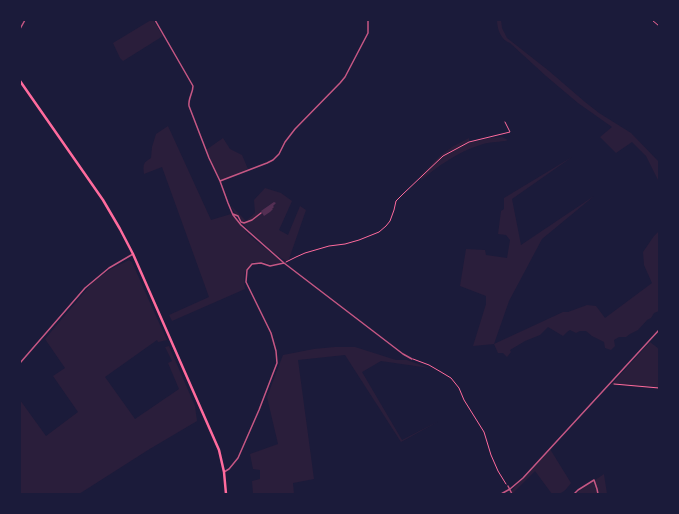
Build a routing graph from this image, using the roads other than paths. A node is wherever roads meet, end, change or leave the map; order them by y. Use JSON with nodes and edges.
{"nodes":[{"id":1,"x":25,"y":20,"type":"edge"},
{"id":2,"x":155,"y":20,"type":"edge"},
{"id":3,"x":368,"y":20,"type":"edge"},
{"id":4,"x":20,"y":28,"type":"edge"},
{"id":5,"x":20,"y":81,"type":"edge"},
{"id":6,"x":220,"y":181,"type":"junction"},
{"id":7,"x":233,"y":214,"type":"junction"},
{"id":8,"x":260,"y":214,"type":"dead end"},
{"id":9,"x":133,"y":254,"type":"junction"},
{"id":10,"x":284,"y":263,"type":"junction"},
{"id":11,"x":659,"y":330,"type":"edge"},
{"id":12,"x":412,"y":359,"type":"road end"},
{"id":13,"x":20,"y":362,"type":"edge"},
{"id":14,"x":224,"y":472,"type":"junction"},
{"id":15,"x":508,"y":486,"type":"road end"},
{"id":16,"x":510,"y":489,"type":"junction"},
{"id":17,"x":226,"y":494,"type":"edge"},
{"id":18,"x":501,"y":494,"type":"edge"},
{"id":19,"x":512,"y":494,"type":"edge"},
{"id":20,"x":574,"y":494,"type":"edge"},
{"id":21,"x":598,"y":494,"type":"edge"}],
"edges":[{"from":1,"to":4,"type":"street"},
{"from":2,"to":6,"type":"street"},
{"from":3,"to":6,"type":"street"},
{"from":5,"to":9,"type":"main road"},
{"from":6,"to":7,"type":"street"},
{"from":7,"to":8,"type":"street"},
{"from":7,"to":10,"type":"street"},
{"from":9,"to":13,"type":"street"},
{"from":9,"to":14,"type":"main road"},
{"from":10,"to":12,"type":"street"},
{"from":10,"to":14,"type":"street"},
{"from":11,"to":16,"type":"street"},
{"from":14,"to":17,"type":"main road"},
{"from":15,"to":16,"type":"street"},
{"from":16,"to":18,"type":"street"},
{"from":16,"to":19,"type":"street"},
{"from":20,"to":21,"type":"street"}]}
